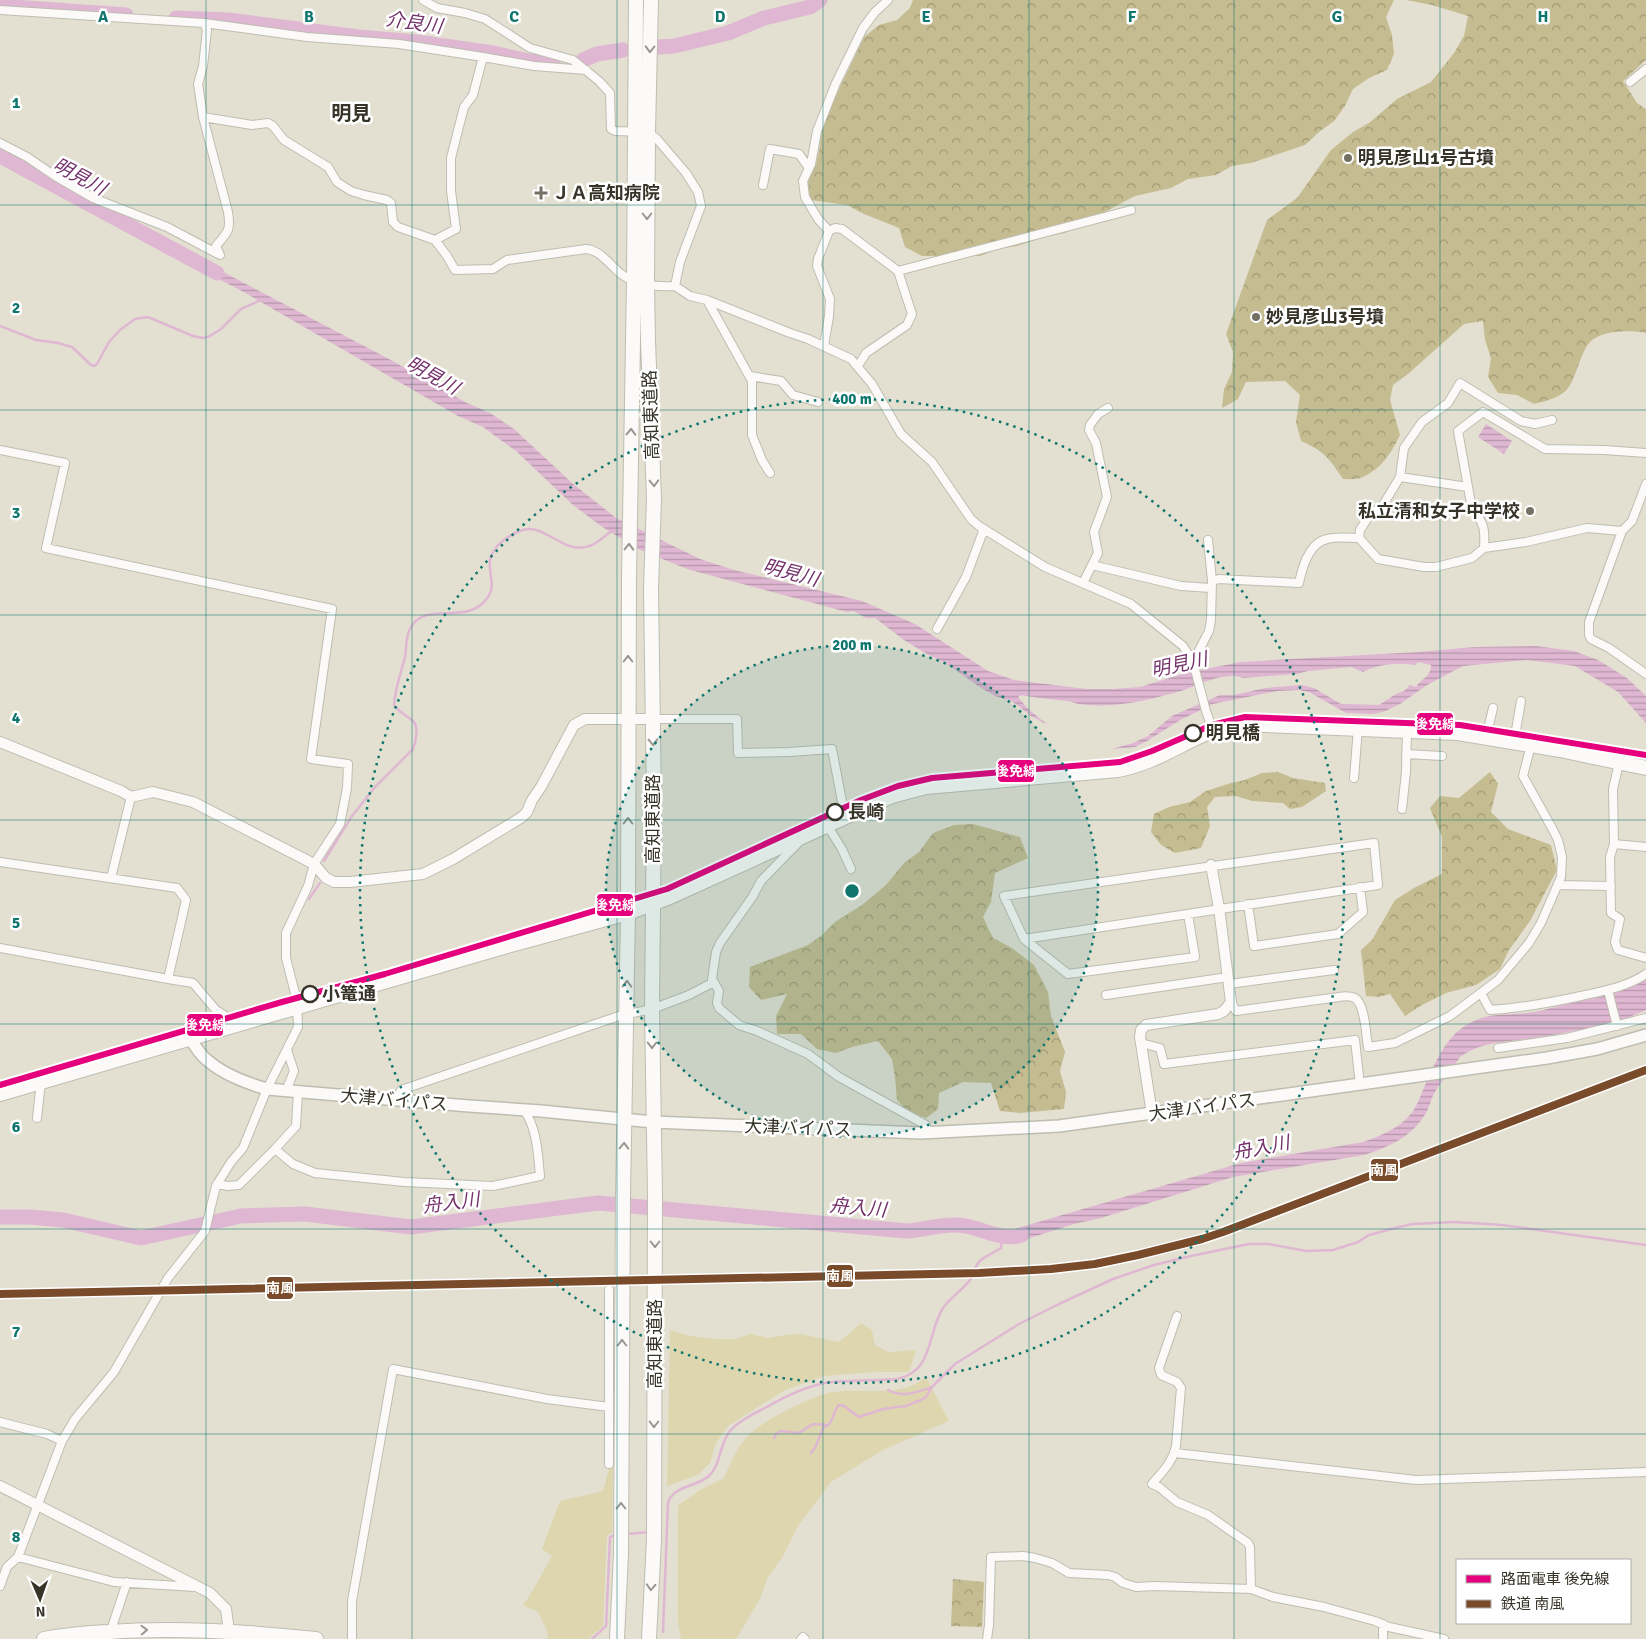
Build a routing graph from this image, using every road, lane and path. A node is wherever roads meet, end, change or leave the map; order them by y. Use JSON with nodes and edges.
{"nodes":[{"id":1,"x":422,"y":0,"type":"edge"},
{"id":2,"x":636,"y":0,"type":"edge"},
{"id":3,"x":651,"y":0,"type":"edge"},
{"id":4,"x":888,"y":0,"type":"edge"},
{"id":5,"x":0,"y":10,"type":"edge"},
{"id":6,"x":204,"y":23,"type":"junction"},
{"id":7,"x":483,"y":57,"type":"junction"},
{"id":8,"x":1646,"y":69,"type":"edge"},
{"id":9,"x":586,"y":70,"type":"junction"},
{"id":10,"x":1637,"y":76,"type":"junction"},
{"id":11,"x":1646,"y":79,"type":"edge"},
{"id":12,"x":1630,"y":82,"type":"dead end"},
{"id":13,"x":203,"y":117,"type":"junction"},
{"id":14,"x":642,"y":132,"type":"junction"},
{"id":15,"x":0,"y":143,"type":"edge"},
{"id":16,"x":809,"y":168,"type":"junction"},
{"id":17,"x":763,"y":184,"type":"dead end"},
{"id":18,"x":1131,"y":210,"type":"dead end"},
{"id":19,"x":829,"y":231,"type":"junction"},
{"id":20,"x":435,"y":240,"type":"junction"},
{"id":21,"x":898,"y":271,"type":"junction"},
{"id":22,"x":641,"y":282,"type":"junction"},
{"id":23,"x":675,"y":286,"type":"junction"},
{"id":24,"x":707,"y":300,"type":"junction"},
{"id":25,"x":824,"y":346,"type":"junction"},
{"id":26,"x":858,"y":366,"type":"junction"},
{"id":27,"x":750,"y":376,"type":"junction"},
{"id":28,"x":818,"y":402,"type":"dead end"},
{"id":29,"x":1108,"y":408,"type":"dead end"},
{"id":30,"x":1552,"y":420,"type":"dead end"},
{"id":31,"x":0,"y":450,"type":"edge"},
{"id":32,"x":1646,"y":453,"type":"edge"},
{"id":33,"x":770,"y":473,"type":"dead end"},
{"id":34,"x":1400,"y":477,"type":"junction"},
{"id":35,"x":1646,"y":484,"type":"edge"},
{"id":36,"x":1468,"y":487,"type":"junction"},
{"id":37,"x":984,"y":529,"type":"junction"},
{"id":38,"x":1622,"y":531,"type":"junction"},
{"id":39,"x":1359,"y":538,"type":"junction"},
{"id":40,"x":1208,"y":540,"type":"dead end"},
{"id":41,"x":1484,"y":548,"type":"junction"},
{"id":42,"x":1092,"y":565,"type":"junction"},
{"id":43,"x":1083,"y":583,"type":"junction"},
{"id":44,"x":1211,"y":584,"type":"junction"},
{"id":45,"x":937,"y":629,"type":"dead end"},
{"id":46,"x":1194,"y":665,"type":"junction"},
{"id":47,"x":1646,"y":674,"type":"edge"},
{"id":48,"x":1521,"y":701,"type":"dead end"},
{"id":49,"x":1493,"y":708,"type":"dead end"},
{"id":50,"x":627,"y":719,"type":"junction"},
{"id":51,"x":652,"y":719,"type":"junction"},
{"id":52,"x":1358,"y":728,"type":"junction"},
{"id":53,"x":1407,"y":730,"type":"junction"},
{"id":54,"x":1213,"y":731,"type":"junction"},
{"id":55,"x":1486,"y":738,"type":"junction"},
{"id":56,"x":0,"y":742,"type":"edge"},
{"id":57,"x":1514,"y":742,"type":"junction"},
{"id":58,"x":1531,"y":745,"type":"junction"},
{"id":59,"x":1406,"y":754,"type":"junction"},
{"id":60,"x":1442,"y":756,"type":"dead end"},
{"id":61,"x":1619,"y":763,"type":"junction"},
{"id":62,"x":1646,"y":768,"type":"edge"},
{"id":63,"x":1354,"y":778,"type":"dead end"},
{"id":64,"x":131,"y":797,"type":"junction"},
{"id":65,"x":1402,"y":809,"type":"dead end"},
{"id":66,"x":845,"y":817,"type":"junction"},
{"id":67,"x":828,"y":825,"type":"junction"},
{"id":68,"x":801,"y":837,"type":"junction"},
{"id":69,"x":1614,"y":844,"type":"junction"},
{"id":70,"x":1646,"y":847,"type":"edge"},
{"id":71,"x":0,"y":862,"type":"edge"},
{"id":72,"x":314,"y":864,"type":"junction"},
{"id":73,"x":1211,"y":865,"type":"junction"},
{"id":74,"x":851,"y":870,"type":"dead end"},
{"id":75,"x":111,"y":878,"type":"junction"},
{"id":76,"x":1558,"y":885,"type":"junction"},
{"id":77,"x":1611,"y":886,"type":"junction"},
{"id":78,"x":1360,"y":887,"type":"junction"},
{"id":79,"x":653,"y":904,"type":"junction"},
{"id":80,"x":1248,"y":904,"type":"junction"},
{"id":81,"x":1220,"y":908,"type":"junction"},
{"id":82,"x":628,"y":913,"type":"junction"},
{"id":83,"x":1188,"y":914,"type":"junction"},
{"id":84,"x":1024,"y":939,"type":"junction"},
{"id":85,"x":0,"y":948,"type":"edge"},
{"id":86,"x":1646,"y":958,"type":"edge"},
{"id":87,"x":1334,"y":970,"type":"dead end"},
{"id":88,"x":1646,"y":974,"type":"edge"},
{"id":89,"x":168,"y":979,"type":"junction"},
{"id":90,"x":1229,"y":981,"type":"junction"},
{"id":91,"x":714,"y":982,"type":"junction"},
{"id":92,"x":1608,"y":992,"type":"junction"},
{"id":93,"x":1481,"y":993,"type":"junction"},
{"id":94,"x":1106,"y":996,"type":"dead end"},
{"id":95,"x":1231,"y":1002,"type":"junction"},
{"id":96,"x":298,"y":1007,"type":"junction"},
{"id":97,"x":652,"y":1009,"type":"junction"},
{"id":98,"x":626,"y":1014,"type":"junction"},
{"id":99,"x":1646,"y":1018,"type":"edge"},
{"id":100,"x":1616,"y":1023,"type":"junction"},
{"id":101,"x":238,"y":1024,"type":"junction"},
{"id":102,"x":1646,"y":1035,"type":"edge"},
{"id":103,"x":189,"y":1038,"type":"junction"},
{"id":104,"x":1141,"y":1043,"type":"junction"},
{"id":105,"x":1498,"y":1048,"type":"dead end"},
{"id":106,"x":287,"y":1050,"type":"junction"},
{"id":107,"x":41,"y":1082,"type":"junction"},
{"id":108,"x":1360,"y":1085,"type":"junction"},
{"id":109,"x":267,"y":1089,"type":"junction"},
{"id":110,"x":292,"y":1092,"type":"junction"},
{"id":111,"x":0,"y":1094,"type":"edge"},
{"id":112,"x":396,"y":1100,"type":"junction"},
{"id":113,"x":524,"y":1110,"type":"junction"},
{"id":114,"x":1152,"y":1114,"type":"junction"},
{"id":115,"x":37,"y":1118,"type":"dead end"},
{"id":116,"x":625,"y":1120,"type":"junction"},
{"id":117,"x":653,"y":1122,"type":"junction"},
{"id":118,"x":927,"y":1133,"type":"junction"},
{"id":119,"x":275,"y":1149,"type":"junction"},
{"id":120,"x":217,"y":1184,"type":"junction"},
{"id":121,"x":609,"y":1290,"type":"dead end"},
{"id":122,"x":1177,"y":1316,"type":"dead end"},
{"id":123,"x":609,"y":1408,"type":"junction"},
{"id":124,"x":0,"y":1422,"type":"edge"},
{"id":125,"x":62,"y":1441,"type":"junction"},
{"id":126,"x":1175,"y":1453,"type":"junction"},
{"id":127,"x":609,"y":1464,"type":"dead end"},
{"id":128,"x":1646,"y":1472,"type":"edge"},
{"id":129,"x":0,"y":1486,"type":"edge"},
{"id":130,"x":38,"y":1504,"type":"junction"},
{"id":131,"x":18,"y":1557,"type":"junction"},
{"id":132,"x":127,"y":1582,"type":"junction"},
{"id":133,"x":0,"y":1586,"type":"edge"},
{"id":134,"x":200,"y":1588,"type":"junction"},
{"id":135,"x":1251,"y":1589,"type":"junction"},
{"id":136,"x":1382,"y":1624,"type":"junction"},
{"id":137,"x":109,"y":1635,"type":"edge"},
{"id":138,"x":230,"y":1636,"type":"edge"},
{"id":139,"x":44,"y":1639,"type":"edge"},
{"id":140,"x":316,"y":1639,"type":"edge"},
{"id":141,"x":352,"y":1639,"type":"edge"},
{"id":142,"x":617,"y":1639,"type":"edge"},
{"id":143,"x":649,"y":1639,"type":"edge"},
{"id":144,"x":987,"y":1639,"type":"edge"},
{"id":145,"x":1382,"y":1639,"type":"edge"},
{"id":146,"x":1444,"y":1639,"type":"edge"}],
"edges":[{"from":1,"to":9,"type":"street"},
{"from":2,"to":14,"type":"highway","name":"高知東道路"},
{"from":3,"to":14,"type":"highway","name":"高知東道路","one_way":true},
{"from":4,"to":16,"type":"street"},
{"from":5,"to":6,"type":"street"},
{"from":6,"to":7,"type":"street"},
{"from":6,"to":13,"type":"street"},
{"from":7,"to":9,"type":"street"},
{"from":7,"to":20,"type":"street"},
{"from":8,"to":10,"type":"street"},
{"from":9,"to":14,"type":"street"},
{"from":10,"to":11,"type":"street"},
{"from":10,"to":12,"type":"street"},
{"from":13,"to":15,"type":"street"},
{"from":13,"to":20,"type":"street"},
{"from":14,"to":22,"type":"highway","name":"高知東道路"},
{"from":14,"to":23,"type":"street"},
{"from":16,"to":17,"type":"street"},
{"from":16,"to":19,"type":"street"},
{"from":18,"to":21,"type":"street"},
{"from":19,"to":21,"type":"street"},
{"from":19,"to":25,"type":"street"},
{"from":20,"to":22,"type":"street"},
{"from":21,"to":26,"type":"street"},
{"from":22,"to":23,"type":"street"},
{"from":50,"to":22,"type":"highway","name":"高知東道路","one_way":true},
{"from":22,"to":51,"type":"highway","name":"高知東道路","one_way":true},
{"from":23,"to":24,"type":"street"},
{"from":24,"to":25,"type":"street"},
{"from":24,"to":27,"type":"street"},
{"from":25,"to":26,"type":"street"},
{"from":26,"to":37,"type":"street"},
{"from":27,"to":28,"type":"street"},
{"from":27,"to":33,"type":"street"},
{"from":29,"to":42,"type":"street"},
{"from":30,"to":34,"type":"street"},
{"from":31,"to":72,"type":"street"},
{"from":32,"to":36,"type":"street"},
{"from":34,"to":36,"type":"street"},
{"from":34,"to":39,"type":"street"},
{"from":35,"to":38,"type":"street"},
{"from":36,"to":41,"type":"street"},
{"from":37,"to":43,"type":"street"},
{"from":37,"to":45,"type":"street"},
{"from":38,"to":41,"type":"street"},
{"from":38,"to":47,"type":"street"},
{"from":39,"to":41,"type":"street"},
{"from":39,"to":44,"type":"street"},
{"from":40,"to":44,"type":"street"},
{"from":42,"to":43,"type":"street"},
{"from":42,"to":44,"type":"street"},
{"from":43,"to":46,"type":"street"},
{"from":44,"to":46,"type":"street"},
{"from":46,"to":54,"type":"street"},
{"from":48,"to":57,"type":"street"},
{"from":49,"to":55,"type":"street"},
{"from":50,"to":51,"type":"street"},
{"from":50,"to":72,"type":"street"},
{"from":82,"to":50,"type":"highway","name":"高知東道路","one_way":true},
{"from":51,"to":66,"type":"street"},
{"from":51,"to":79,"type":"highway","name":"高知東道路","one_way":true},
{"from":52,"to":53,"type":"highway"},
{"from":52,"to":54,"type":"highway"},
{"from":52,"to":63,"type":"street"},
{"from":53,"to":55,"type":"highway"},
{"from":53,"to":59,"type":"street"},
{"from":54,"to":66,"type":"highway"},
{"from":55,"to":57,"type":"highway"},
{"from":56,"to":64,"type":"street"},
{"from":57,"to":58,"type":"highway"},
{"from":58,"to":61,"type":"highway"},
{"from":58,"to":76,"type":"street"},
{"from":59,"to":60,"type":"street"},
{"from":59,"to":65,"type":"street"},
{"from":61,"to":62,"type":"highway"},
{"from":61,"to":69,"type":"street"},
{"from":64,"to":72,"type":"street"},
{"from":64,"to":75,"type":"street"},
{"from":66,"to":67,"type":"highway"},
{"from":67,"to":68,"type":"highway"},
{"from":67,"to":74,"type":"street"},
{"from":68,"to":79,"type":"highway"},
{"from":68,"to":91,"type":"street"},
{"from":69,"to":70,"type":"street"},
{"from":69,"to":77,"type":"street"},
{"from":71,"to":75,"type":"street"},
{"from":72,"to":96,"type":"street"},
{"from":73,"to":78,"type":"street"},
{"from":73,"to":81,"type":"street"},
{"from":73,"to":84,"type":"street"},
{"from":75,"to":89,"type":"street"},
{"from":76,"to":77,"type":"street"},
{"from":76,"to":93,"type":"street"},
{"from":77,"to":86,"type":"street"},
{"from":78,"to":80,"type":"street"},
{"from":78,"to":80,"type":"street"},
{"from":79,"to":82,"type":"highway"},
{"from":79,"to":97,"type":"highway","name":"高知東道路"},
{"from":80,"to":81,"type":"street"},
{"from":81,"to":83,"type":"street"},
{"from":81,"to":90,"type":"street"},
{"from":82,"to":96,"type":"highway"},
{"from":98,"to":82,"type":"highway","name":"高知東道路","one_way":true},
{"from":83,"to":84,"type":"street"},
{"from":83,"to":84,"type":"street"},
{"from":85,"to":89,"type":"street"},
{"from":87,"to":90,"type":"street"},
{"from":88,"to":92,"type":"street"},
{"from":89,"to":101,"type":"street"},
{"from":90,"to":94,"type":"street"},
{"from":90,"to":95,"type":"street"},
{"from":91,"to":97,"type":"street"},
{"from":91,"to":118,"type":"street"},
{"from":92,"to":93,"type":"street"},
{"from":92,"to":100,"type":"street"},
{"from":93,"to":95,"type":"street"},
{"from":95,"to":104,"type":"street"},
{"from":96,"to":101,"type":"highway"},
{"from":96,"to":106,"type":"street"},
{"from":97,"to":98,"type":"street"},
{"from":97,"to":117,"type":"highway","name":"高知東道路","one_way":true},
{"from":98,"to":112,"type":"street"},
{"from":98,"to":116,"type":"highway","name":"高知東道路"},
{"from":99,"to":100,"type":"street"},
{"from":100,"to":105,"type":"street"},
{"from":101,"to":103,"type":"highway"},
{"from":102,"to":108,"type":"main road","name":"大津バイパス"},
{"from":103,"to":107,"type":"highway"},
{"from":103,"to":109,"type":"main road","name":"大津バイパス"},
{"from":104,"to":108,"type":"street"},
{"from":104,"to":114,"type":"street"},
{"from":106,"to":109,"type":"street"},
{"from":106,"to":110,"type":"street"},
{"from":107,"to":111,"type":"highway"},
{"from":107,"to":115,"type":"street"},
{"from":108,"to":114,"type":"main road","name":"大津バイパス"},
{"from":109,"to":110,"type":"main road","name":"大津バイパス"},
{"from":109,"to":120,"type":"street"},
{"from":110,"to":112,"type":"main road","name":"大津バイパス"},
{"from":110,"to":119,"type":"street"},
{"from":112,"to":113,"type":"main road","name":"大津バイパス"},
{"from":113,"to":116,"type":"main road","name":"大津バイパス"},
{"from":113,"to":119,"type":"street"},
{"from":114,"to":118,"type":"main road","name":"大津バイパス"},
{"from":116,"to":117,"type":"main road","name":"大津バイパス"},
{"from":142,"to":116,"type":"highway","name":"高知東道路","one_way":true},
{"from":117,"to":118,"type":"main road","name":"大津バイパス"},
{"from":117,"to":143,"type":"highway","name":"高知東道路","one_way":true},
{"from":119,"to":120,"type":"street"},
{"from":120,"to":125,"type":"street"},
{"from":121,"to":123,"type":"street"},
{"from":122,"to":126,"type":"street"},
{"from":123,"to":127,"type":"street"},
{"from":123,"to":141,"type":"street"},
{"from":124,"to":125,"type":"street"},
{"from":125,"to":130,"type":"street"},
{"from":126,"to":128,"type":"street"},
{"from":126,"to":135,"type":"street"},
{"from":129,"to":130,"type":"street"},
{"from":130,"to":131,"type":"street"},
{"from":130,"to":134,"type":"street"},
{"from":131,"to":132,"type":"street"},
{"from":131,"to":133,"type":"street"},
{"from":132,"to":134,"type":"street"},
{"from":132,"to":137,"type":"street"},
{"from":134,"to":138,"type":"street"},
{"from":135,"to":136,"type":"street"},
{"from":135,"to":144,"type":"street"},
{"from":136,"to":145,"type":"street"},
{"from":136,"to":146,"type":"street"},
{"from":137,"to":138,"type":"highway","one_way":true},
{"from":137,"to":139,"type":"highway"},
{"from":138,"to":140,"type":"highway"}]}
